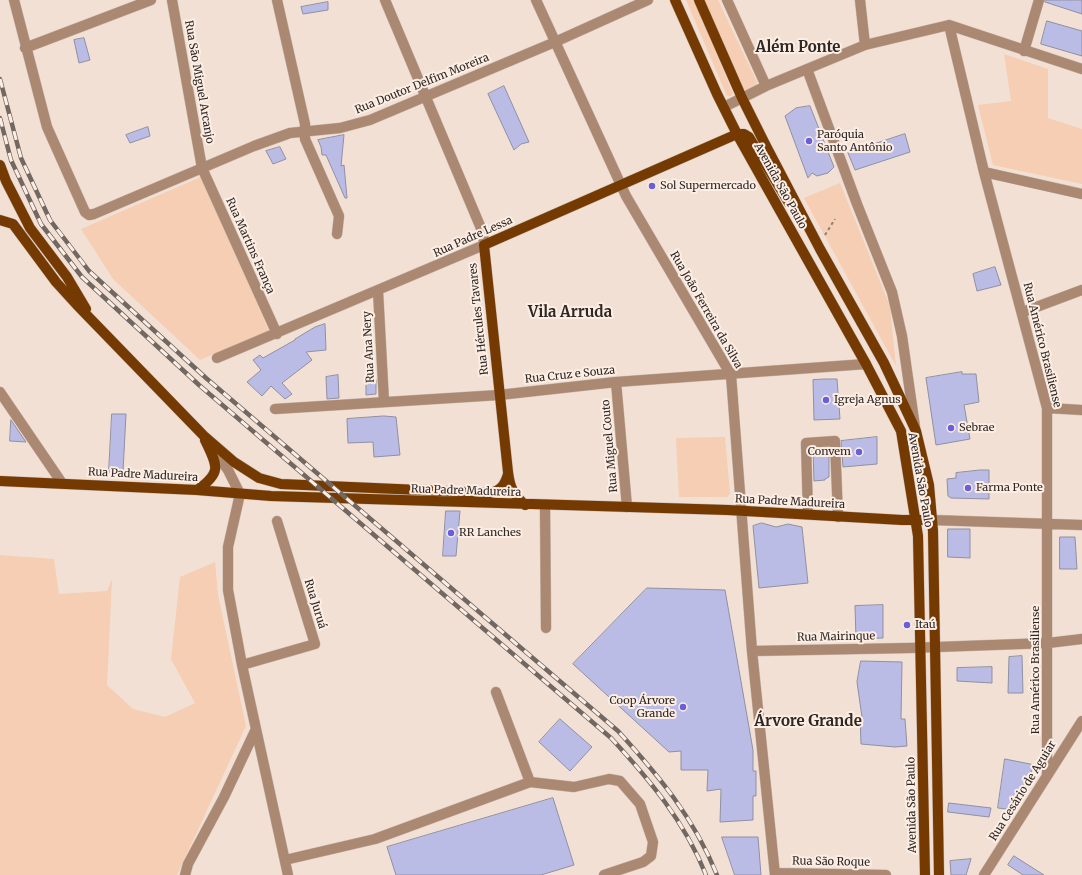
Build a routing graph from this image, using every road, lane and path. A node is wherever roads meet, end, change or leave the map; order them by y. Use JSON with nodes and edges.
{"nodes":[{"id":1,"x":14,"y":0,"type":"edge"},
{"id":2,"x":151,"y":0,"type":"edge"},
{"id":3,"x":172,"y":0,"type":"edge"},
{"id":4,"x":277,"y":0,"type":"edge"},
{"id":5,"x":385,"y":0,"type":"edge"},
{"id":6,"x":536,"y":0,"type":"edge"},
{"id":7,"x":648,"y":0,"type":"edge"},
{"id":8,"x":675,"y":0,"type":"edge"},
{"id":9,"x":699,"y":0,"type":"edge"},
{"id":10,"x":727,"y":0,"type":"edge"},
{"id":11,"x":860,"y":0,"type":"edge"},
{"id":12,"x":1039,"y":0,"type":"edge"},
{"id":13,"x":949,"y":25,"type":"junction"},
{"id":14,"x":555,"y":42,"type":"junction"},
{"id":15,"x":865,"y":45,"type":"junction"},
{"id":16,"x":25,"y":48,"type":"junction"},
{"id":17,"x":1024,"y":51,"type":"junction"},
{"id":18,"x":807,"y":69,"type":"junction"},
{"id":19,"x":1082,"y":69,"type":"edge"},
{"id":20,"x":766,"y":86,"type":"junction"},
{"id":21,"x":425,"y":97,"type":"junction"},
{"id":22,"x":742,"y":98,"type":"junction"},
{"id":23,"x":724,"y":107,"type":"junction"},
{"id":24,"x":304,"y":131,"type":"junction"},
{"id":25,"x":737,"y":134,"type":"junction"},
{"id":26,"x":0,"y":165,"type":"edge"},
{"id":27,"x":202,"y":168,"type":"junction"},
{"id":28,"x":984,"y":172,"type":"junction"},
{"id":29,"x":620,"y":185,"type":"junction"},
{"id":30,"x":1082,"y":194,"type":"edge"},
{"id":31,"x":804,"y":219,"type":"junction"},
{"id":32,"x":834,"y":219,"type":"dead end"},
{"id":33,"x":0,"y":220,"type":"edge"},
{"id":34,"x":337,"y":234,"type":"dead end"},
{"id":35,"x":484,"y":246,"type":"junction"},
{"id":36,"x":818,"y":246,"type":"junction"},
{"id":37,"x":1082,"y":290,"type":"edge"},
{"id":38,"x":378,"y":291,"type":"junction"},
{"id":39,"x":1022,"y":312,"type":"junction"},
{"id":40,"x":93,"y":321,"type":"junction"},
{"id":41,"x":276,"y":334,"type":"junction"},
{"id":42,"x":217,"y":358,"type":"dead end"},
{"id":43,"x":866,"y":364,"type":"junction"},
{"id":44,"x":731,"y":375,"type":"junction"},
{"id":45,"x":616,"y":382,"type":"junction"},
{"id":46,"x":0,"y":392,"type":"edge"},
{"id":47,"x":499,"y":395,"type":"junction"},
{"id":48,"x":384,"y":402,"type":"junction"},
{"id":49,"x":1047,"y":408,"type":"junction"},
{"id":50,"x":275,"y":409,"type":"dead end"},
{"id":51,"x":1082,"y":410,"type":"edge"},
{"id":52,"x":916,"y":431,"type":"junction"},
{"id":53,"x":204,"y":436,"type":"junction"},
{"id":54,"x":508,"y":472,"type":"junction"},
{"id":55,"x":0,"y":481,"type":"edge"},
{"id":56,"x":62,"y":483,"type":"junction"},
{"id":57,"x":197,"y":490,"type":"junction"},
{"id":58,"x":240,"y":494,"type":"junction"},
{"id":59,"x":525,"y":505,"type":"junction"},
{"id":60,"x":545,"y":505,"type":"junction"},
{"id":61,"x":627,"y":507,"type":"junction"},
{"id":62,"x":742,"y":511,"type":"junction"},
{"id":63,"x":808,"y":514,"type":"junction"},
{"id":64,"x":838,"y":516,"type":"junction"},
{"id":65,"x":916,"y":519,"type":"junction"},
{"id":66,"x":932,"y":520,"type":"junction"},
{"id":67,"x":277,"y":521,"type":"dead end"},
{"id":68,"x":1048,"y":524,"type":"junction"},
{"id":69,"x":1082,"y":525,"type":"edge"},
{"id":70,"x":546,"y":628,"type":"dead end"},
{"id":71,"x":1082,"y":639,"type":"edge"},
{"id":72,"x":1048,"y":643,"type":"junction"},
{"id":73,"x":920,"y":647,"type":"junction"},
{"id":74,"x":936,"y":647,"type":"junction"},
{"id":75,"x":752,"y":651,"type":"junction"},
{"id":76,"x":242,"y":665,"type":"junction"},
{"id":77,"x":496,"y":692,"type":"dead end"},
{"id":78,"x":1082,"y":721,"type":"edge"},
{"id":79,"x":256,"y":729,"type":"junction"},
{"id":80,"x":1047,"y":775,"type":"junction"},
{"id":81,"x":530,"y":782,"type":"junction"},
{"id":82,"x":285,"y":860,"type":"junction"},
{"id":83,"x":775,"y":874,"type":"edge"},
{"id":84,"x":185,"y":875,"type":"edge"},
{"id":85,"x":288,"y":875,"type":"edge"},
{"id":86,"x":604,"y":875,"type":"edge"},
{"id":87,"x":886,"y":875,"type":"edge"},
{"id":88,"x":925,"y":875,"type":"edge"},
{"id":89,"x":939,"y":875,"type":"edge"},
{"id":90,"x":984,"y":875,"type":"edge"}],
"edges":[{"from":1,"to":16,"type":"street"},
{"from":2,"to":16,"type":"street"},
{"from":3,"to":27,"type":"street","name":"Rua São Miguel Arcanjo"},
{"from":4,"to":24,"type":"street"},
{"from":5,"to":21,"type":"street","name":"Rua Hércules Tavares"},
{"from":6,"to":14,"type":"street","name":"Rua João Ferreira da Silva"},
{"from":7,"to":14,"type":"street","name":"Rua Doutor Delfim Moreira"},
{"from":8,"to":23,"type":"main road","name":"Avenida São Paulo"},
{"from":9,"to":22,"type":"main road","name":"Avenida São Paulo"},
{"from":10,"to":20,"type":"street"},
{"from":11,"to":15,"type":"street"},
{"from":12,"to":17,"type":"street"},
{"from":13,"to":15,"type":"street"},
{"from":13,"to":17,"type":"street"},
{"from":13,"to":28,"type":"street","name":"Rua Américo Brasiliense"},
{"from":14,"to":21,"type":"street","name":"Rua Doutor Delfim Moreira"},
{"from":14,"to":29,"type":"street","name":"Rua João Ferreira da Silva"},
{"from":15,"to":18,"type":"street"},
{"from":16,"to":27,"type":"street","name":"Rua Doutor Delfim Moreira"},
{"from":17,"to":19,"type":"street"},
{"from":18,"to":20,"type":"street"},
{"from":18,"to":52,"type":"street"},
{"from":20,"to":22,"type":"street"},
{"from":21,"to":24,"type":"street","name":"Rua Doutor Delfim Moreira"},
{"from":21,"to":35,"type":"street","name":"Rua Hércules Tavares"},
{"from":22,"to":23,"type":"street"},
{"from":22,"to":31,"type":"main road","name":"Avenida São Paulo"},
{"from":23,"to":25,"type":"main road","name":"Avenida São Paulo"},
{"from":24,"to":27,"type":"street","name":"Rua Doutor Delfim Moreira"},
{"from":24,"to":34,"type":"street"},
{"from":25,"to":29,"type":"main road","name":"Rua Padre Lessa"},
{"from":25,"to":31,"type":"main road"},
{"from":25,"to":43,"type":"main road","name":"Avenida São Paulo"},
{"from":26,"to":40,"type":"main road"},
{"from":27,"to":41,"type":"street","name":"Rua Martins França"},
{"from":28,"to":30,"type":"street"},
{"from":28,"to":39,"type":"street","name":"Rua Américo Brasiliense"},
{"from":29,"to":35,"type":"main road","name":"Rua Padre Lessa"},
{"from":29,"to":44,"type":"street","name":"Rua João Ferreira da Silva"},
{"from":31,"to":36,"type":"main road","name":"Avenida São Paulo"},
{"from":32,"to":36,"type":"path"},
{"from":33,"to":40,"type":"main road"},
{"from":35,"to":38,"type":"street","name":"Rua Padre Lessa"},
{"from":35,"to":47,"type":"main road","name":"Rua Hércules Tavares"},
{"from":36,"to":52,"type":"main road","name":"Avenida São Paulo"},
{"from":37,"to":39,"type":"street"},
{"from":38,"to":41,"type":"street","name":"Rua Padre Lessa"},
{"from":38,"to":48,"type":"street","name":"Rua Ana Nery"},
{"from":39,"to":49,"type":"street","name":"Rua Américo Brasiliense"},
{"from":40,"to":53,"type":"main road"},
{"from":41,"to":42,"type":"street","name":"Rua Padre Lessa"},
{"from":43,"to":44,"type":"street","name":"Rua Cruz e Souza"},
{"from":43,"to":65,"type":"main road","name":"Avenida São Paulo"},
{"from":44,"to":45,"type":"street","name":"Rua Cruz e Souza"},
{"from":44,"to":62,"type":"street","name":"Rua João Ferreira da Silva"},
{"from":45,"to":47,"type":"street","name":"Rua Cruz e Souza"},
{"from":45,"to":61,"type":"street","name":"Rua Miguel Couto"},
{"from":46,"to":56,"type":"street"},
{"from":47,"to":48,"type":"street","name":"Rua Cruz e Souza"},
{"from":47,"to":54,"type":"main road","name":"Rua Hércules Tavares"},
{"from":48,"to":50,"type":"street","name":"Rua Cruz e Souza"},
{"from":49,"to":51,"type":"street"},
{"from":49,"to":68,"type":"street","name":"Rua Américo Brasiliense"},
{"from":52,"to":66,"type":"main road","name":"Avenida São Paulo"},
{"from":53,"to":54,"type":"main road","name":"Rua Padre Madureira"},
{"from":53,"to":57,"type":"main road"},
{"from":53,"to":58,"type":"street"},
{"from":54,"to":59,"type":"main road","name":"Rua Hércules Tavares"},
{"from":55,"to":56,"type":"main road","name":"Rua Padre Madureira"},
{"from":56,"to":57,"type":"main road","name":"Rua Padre Madureira"},
{"from":57,"to":58,"type":"main road","name":"Rua Padre Madureira"},
{"from":58,"to":59,"type":"main road","name":"Rua Padre Madureira"},
{"from":58,"to":76,"type":"street"},
{"from":59,"to":60,"type":"main road","name":"Rua Padre Madureira"},
{"from":60,"to":61,"type":"main road","name":"Rua Padre Madureira"},
{"from":60,"to":70,"type":"street"},
{"from":61,"to":62,"type":"main road","name":"Rua Padre Madureira"},
{"from":62,"to":63,"type":"main road","name":"Rua Padre Madureira"},
{"from":62,"to":75,"type":"street","name":"Rua João Ferreira da Silva"},
{"from":63,"to":64,"type":"main road","name":"Rua Padre Madureira"},
{"from":63,"to":64,"type":"street"},
{"from":64,"to":65,"type":"main road","name":"Rua Padre Madureira"},
{"from":65,"to":66,"type":"main road","name":"Rua Padre Madureira"},
{"from":65,"to":73,"type":"main road","name":"Avenida São Paulo"},
{"from":66,"to":68,"type":"street"},
{"from":66,"to":74,"type":"main road","name":"Avenida São Paulo"},
{"from":67,"to":76,"type":"street","name":"Rua Juruá"},
{"from":68,"to":69,"type":"street"},
{"from":68,"to":72,"type":"street","name":"Rua Américo Brasiliense"},
{"from":71,"to":72,"type":"street","name":"Rua Mairinque"},
{"from":72,"to":74,"type":"street","name":"Rua Mairinque"},
{"from":72,"to":80,"type":"street","name":"Rua Américo Brasiliense"},
{"from":73,"to":74,"type":"street","name":"Rua Mairinque"},
{"from":73,"to":75,"type":"street","name":"Rua Mairinque"},
{"from":73,"to":88,"type":"main road","name":"Avenida São Paulo"},
{"from":74,"to":89,"type":"main road","name":"Avenida São Paulo"},
{"from":75,"to":83,"type":"street","name":"Rua João Ferreira da Silva"},
{"from":76,"to":79,"type":"street"},
{"from":77,"to":81,"type":"street"},
{"from":78,"to":80,"type":"street","name":"Rua Cesário de Aguiar"},
{"from":79,"to":82,"type":"street"},
{"from":79,"to":84,"type":"street"},
{"from":80,"to":90,"type":"street","name":"Rua Cesário de Aguiar"},
{"from":81,"to":82,"type":"street"},
{"from":81,"to":86,"type":"street"},
{"from":82,"to":85,"type":"street"},
{"from":83,"to":87,"type":"street","name":"Rua São Roque"}]}
